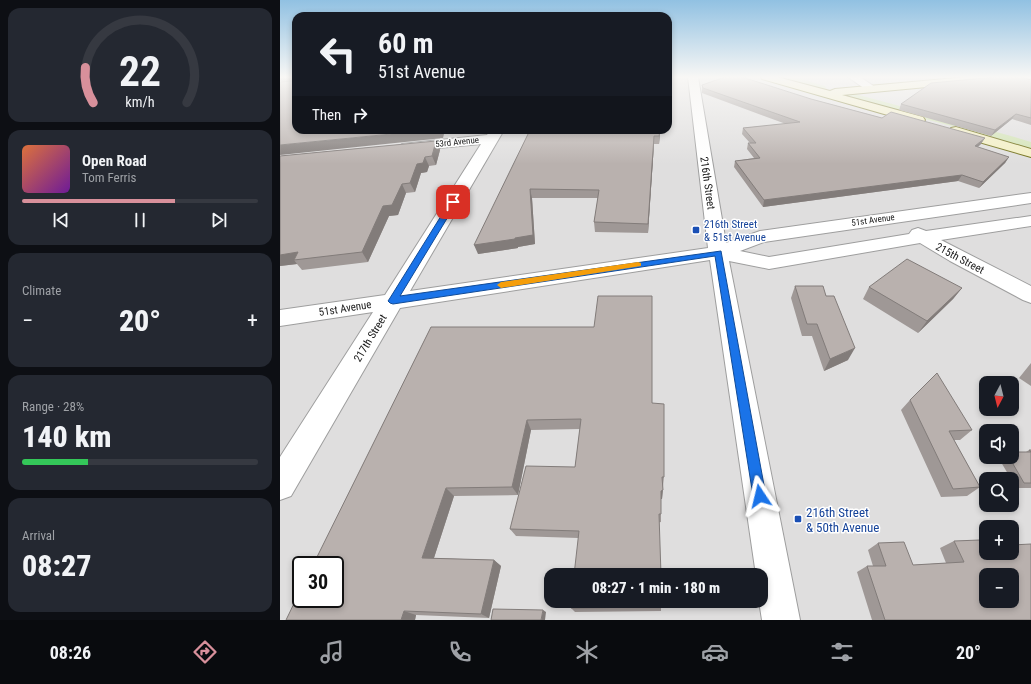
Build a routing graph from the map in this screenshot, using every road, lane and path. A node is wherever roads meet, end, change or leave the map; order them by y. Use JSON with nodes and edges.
{"nodes":[{"id":1,"x":697,"y":106,"type":"edge"},
{"id":2,"x":882,"y":106,"type":"edge"},
{"id":3,"x":933,"y":124,"type":"edge"},
{"id":4,"x":948,"y":129,"type":"edge"},
{"id":5,"x":494,"y":135,"type":"edge"},
{"id":6,"x":395,"y":148,"type":"edge"},
{"id":7,"x":1031,"y":153,"type":"edge"},
{"id":8,"x":1031,"y":198,"type":"edge"},
{"id":9,"x":891,"y":218,"type":"junction"},
{"id":10,"x":1031,"y":221,"type":"edge"},
{"id":11,"x":923,"y":237,"type":"junction"},
{"id":12,"x":718,"y":253,"type":"junction"},
{"id":13,"x":1031,"y":295,"type":"edge"},
{"id":14,"x":393,"y":301,"type":"junction"},
{"id":15,"x":280,"y":318,"type":"edge"},
{"id":16,"x":280,"y":485,"type":"edge"},
{"id":17,"x":781,"y":620,"type":"edge"}],
"edges":[{"from":1,"to":12,"type":"street","name":"216th Street"},
{"from":2,"to":3,"type":"street"},
{"from":4,"to":7,"type":"street"},
{"from":5,"to":6,"type":"street","name":"53rd Avenue"},
{"from":5,"to":14,"type":"street","name":"217th Street"},
{"from":8,"to":9,"type":"street","name":"51st Avenue"},
{"from":9,"to":11,"type":"street","name":"215th Street"},
{"from":9,"to":12,"type":"street","name":"51st Avenue"},
{"from":10,"to":11,"type":"street","name":"51st Avenue"},
{"from":11,"to":12,"type":"street","name":"51st Avenue"},
{"from":11,"to":13,"type":"street","name":"215th Street"},
{"from":12,"to":14,"type":"street","name":"51st Avenue"},
{"from":12,"to":17,"type":"street","name":"216th Street"},
{"from":14,"to":15,"type":"street","name":"51st Avenue"},
{"from":14,"to":16,"type":"street","name":"217th Street"}]}
